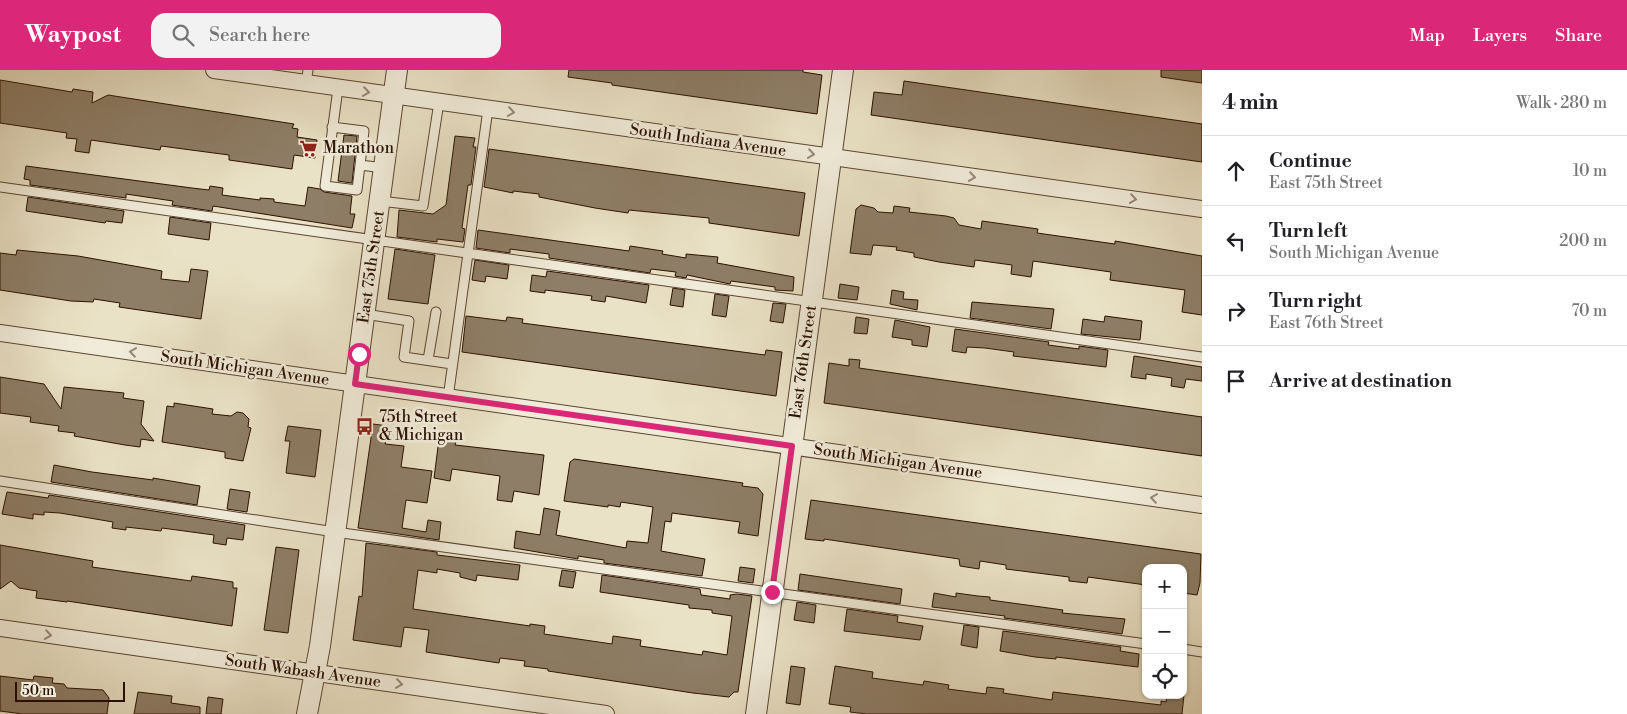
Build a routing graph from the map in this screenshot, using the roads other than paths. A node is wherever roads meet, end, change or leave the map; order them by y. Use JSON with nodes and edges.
{"nodes":[{"id":1,"x":214,"y":70,"type":"edge"},
{"id":2,"x":397,"y":70,"type":"edge"},
{"id":3,"x":843,"y":70,"type":"edge"},
{"id":4,"x":307,"y":77,"type":"edge"},
{"id":5,"x":338,"y":88,"type":"junction"},
{"id":6,"x":394,"y":96,"type":"junction"},
{"id":7,"x":439,"y":102,"type":"junction"},
{"id":8,"x":488,"y":109,"type":"junction"},
{"id":9,"x":332,"y":127,"type":"junction"},
{"id":10,"x":831,"y":157,"type":"junction"},
{"id":11,"x":360,"y":165,"type":"junction"},
{"id":12,"x":384,"y":168,"type":"junction"},
{"id":13,"x":0,"y":187,"type":"edge"},
{"id":14,"x":379,"y":201,"type":"junction"},
{"id":15,"x":1202,"y":209,"type":"edge"},
{"id":16,"x":374,"y":239,"type":"junction"},
{"id":17,"x":468,"y":252,"type":"junction"},
{"id":18,"x":812,"y":301,"type":"junction"},
{"id":19,"x":436,"y":312,"type":"dead end"},
{"id":20,"x":364,"y":314,"type":"junction"},
{"id":21,"x":0,"y":332,"type":"edge"},
{"id":22,"x":1202,"y":357,"type":"edge"},
{"id":23,"x":428,"y":360,"type":"junction"},
{"id":24,"x":452,"y":364,"type":"junction"},
{"id":25,"x":355,"y":384,"type":"junction"},
{"id":26,"x":448,"y":398,"type":"junction"},
{"id":27,"x":792,"y":446,"type":"junction"},
{"id":28,"x":0,"y":481,"type":"edge"},
{"id":29,"x":1202,"y":504,"type":"edge"},
{"id":30,"x":335,"y":532,"type":"junction"},
{"id":31,"x":772,"y":592,"type":"junction"},
{"id":32,"x":0,"y":628,"type":"edge"},
{"id":33,"x":1142,"y":643,"type":"edge"},
{"id":34,"x":1187,"y":650,"type":"edge"},
{"id":35,"x":1202,"y":652,"type":"edge"},
{"id":36,"x":316,"y":672,"type":"junction"},
{"id":37,"x":307,"y":714,"type":"edge"},
{"id":38,"x":314,"y":714,"type":"edge"},
{"id":39,"x":606,"y":714,"type":"edge"},
{"id":40,"x":756,"y":714,"type":"edge"}],
"edges":[{"from":1,"to":4,"type":"street","name":"South Indiana Avenue"},
{"from":2,"to":6,"type":"street","name":"East 75th Street"},
{"from":3,"to":10,"type":"street","name":"East 76th Street"},
{"from":4,"to":5,"type":"street","name":"South Indiana Avenue"},
{"from":5,"to":6,"type":"street","name":"South Indiana Avenue","one_way":true},
{"from":5,"to":9,"type":"lane"},
{"from":6,"to":7,"type":"street","name":"South Indiana Avenue"},
{"from":6,"to":12,"type":"street","name":"East 75th Street"},
{"from":7,"to":8,"type":"street","name":"South Indiana Avenue"},
{"from":7,"to":14,"type":"lane"},
{"from":8,"to":10,"type":"street","name":"South Indiana Avenue","one_way":true},
{"from":8,"to":17,"type":"lane"},
{"from":9,"to":11,"type":"lane"},
{"from":9,"to":11,"type":"lane"},
{"from":10,"to":15,"type":"street","name":"South Indiana Avenue","one_way":true},
{"from":10,"to":18,"type":"street","name":"East 76th Street"},
{"from":11,"to":12,"type":"lane"},
{"from":12,"to":14,"type":"street","name":"East 75th Street"},
{"from":13,"to":16,"type":"lane"},
{"from":14,"to":16,"type":"street","name":"East 75th Street"},
{"from":16,"to":17,"type":"lane"},
{"from":16,"to":20,"type":"street","name":"East 75th Street"},
{"from":17,"to":18,"type":"lane"},
{"from":17,"to":24,"type":"lane"},
{"from":18,"to":22,"type":"lane"},
{"from":18,"to":27,"type":"street","name":"East 76th Street"},
{"from":19,"to":23,"type":"lane"},
{"from":20,"to":23,"type":"lane"},
{"from":20,"to":25,"type":"street","name":"East 75th Street"},
{"from":25,"to":21,"type":"street","name":"South Michigan Avenue","one_way":true},
{"from":23,"to":24,"type":"lane"},
{"from":24,"to":26,"type":"lane"},
{"from":25,"to":26,"type":"street","name":"South Michigan Avenue"},
{"from":25,"to":30,"type":"street","name":"East 75th Street"},
{"from":26,"to":27,"type":"street","name":"South Michigan Avenue"},
{"from":29,"to":27,"type":"street","name":"South Michigan Avenue","one_way":true},
{"from":27,"to":31,"type":"street","name":"East 76th Street"},
{"from":28,"to":30,"type":"lane"},
{"from":30,"to":31,"type":"lane"},
{"from":30,"to":36,"type":"street","name":"East 75th Street"},
{"from":31,"to":33,"type":"lane"},
{"from":31,"to":40,"type":"street","name":"East 76th Street"},
{"from":32,"to":36,"type":"street","name":"South Wabash Avenue","one_way":true},
{"from":34,"to":35,"type":"lane"},
{"from":36,"to":37,"type":"street","name":"East 75th Street"},
{"from":36,"to":38,"type":"street","name":"East 75th Street"},
{"from":36,"to":39,"type":"street","name":"South Wabash Avenue","one_way":true}]}
